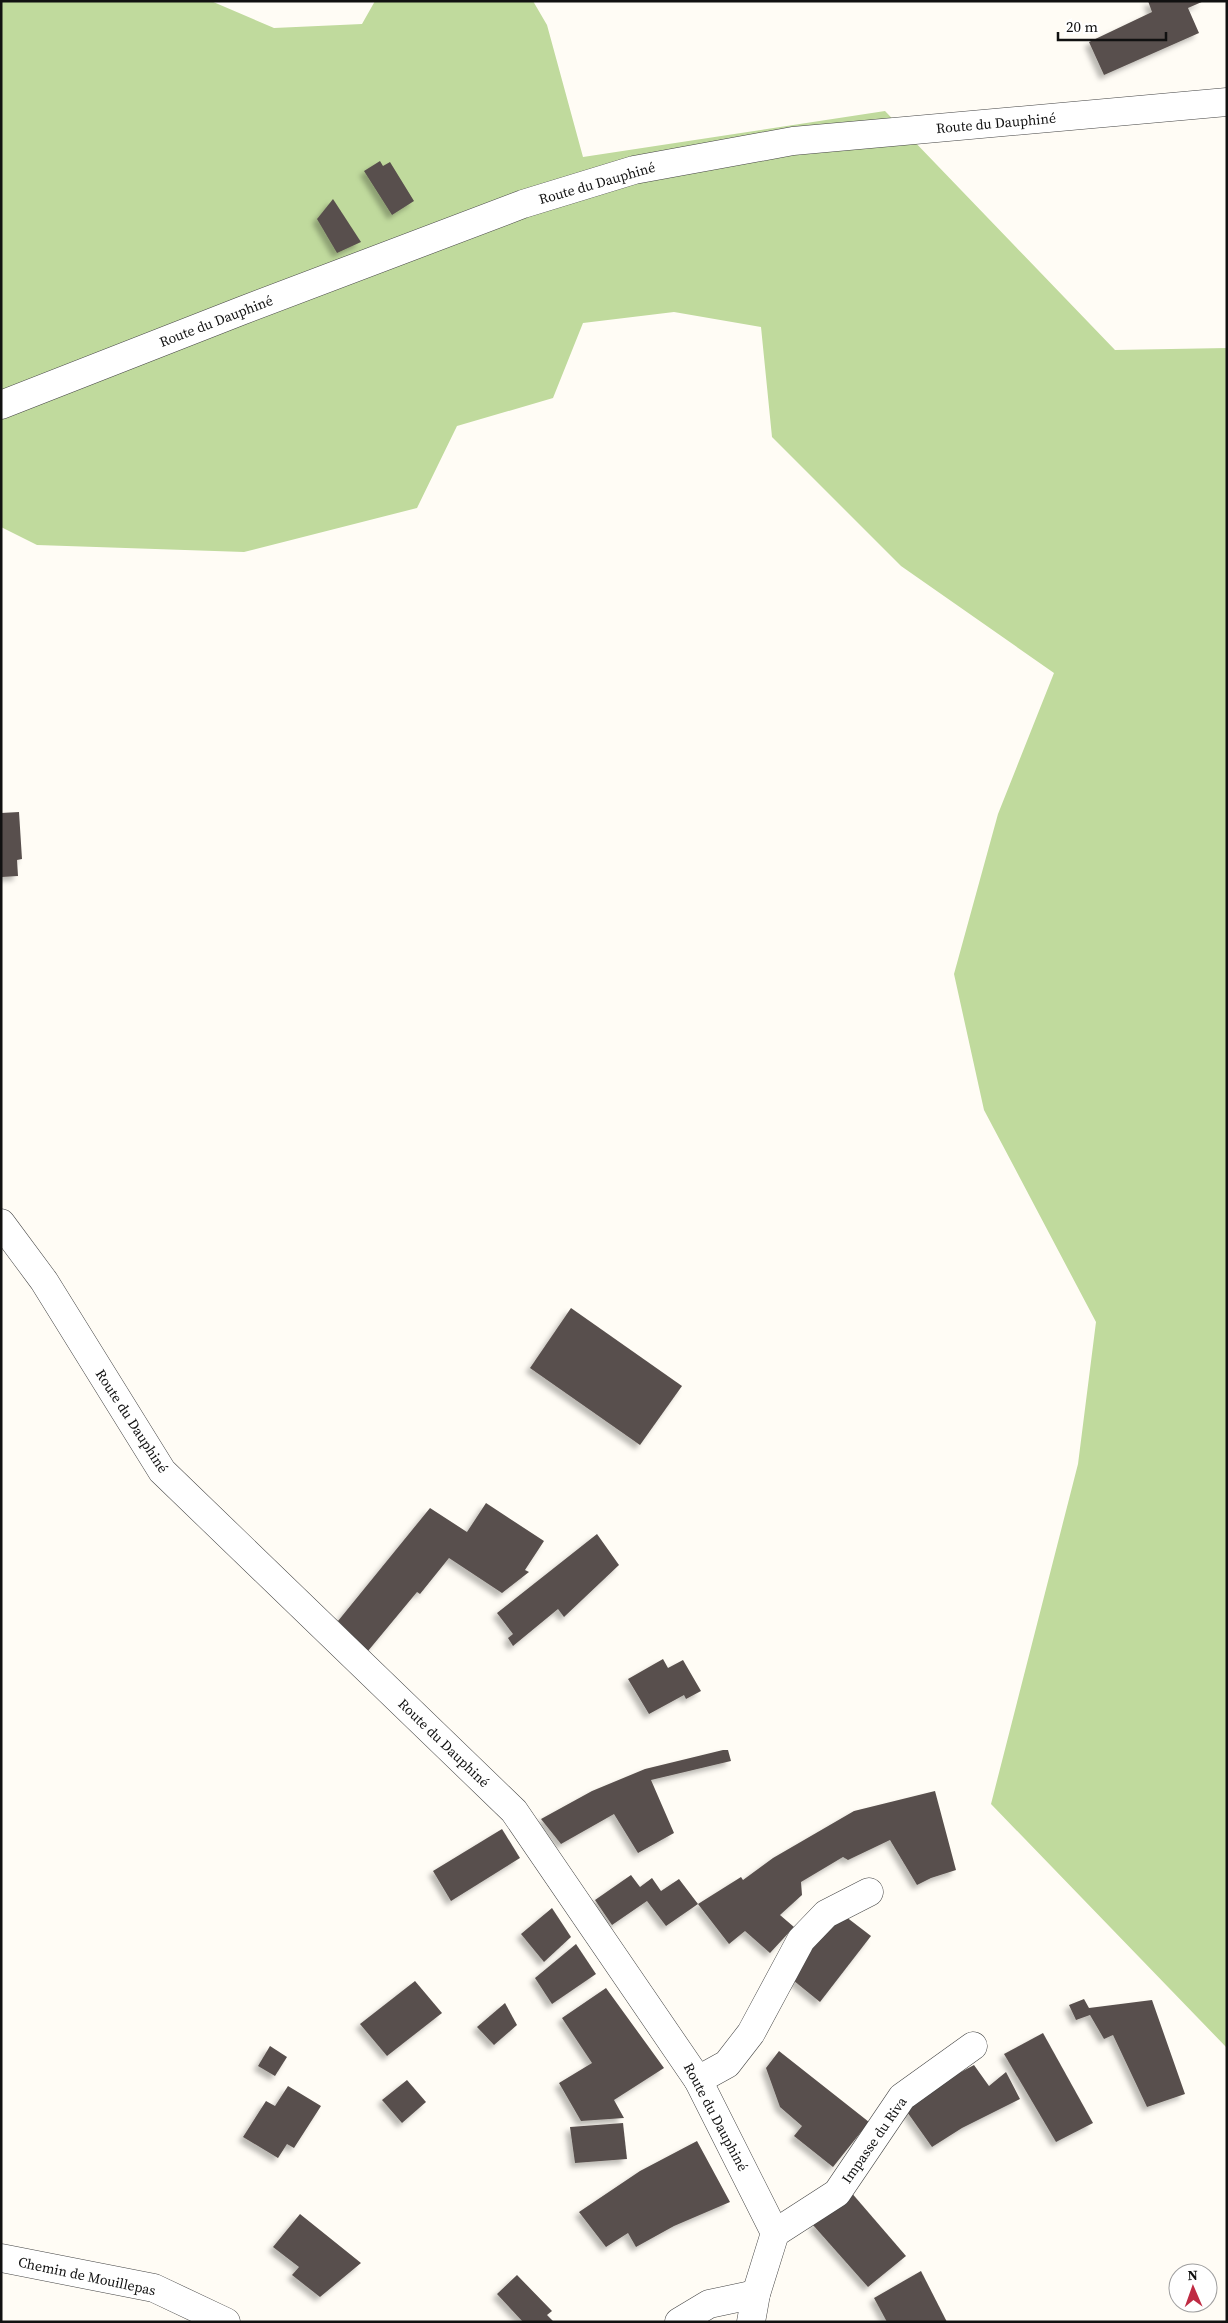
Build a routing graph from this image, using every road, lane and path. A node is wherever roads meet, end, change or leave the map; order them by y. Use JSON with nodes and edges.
{"nodes":[{"id":1,"x":1227,"y":102,"type":"edge"},
{"id":2,"x":1,"y":405,"type":"edge"},
{"id":3,"x":1,"y":1223,"type":"edge"},
{"id":4,"x":869,"y":1892,"type":"dead end"},
{"id":5,"x":973,"y":2046,"type":"dead end"},
{"id":6,"x":698,"y":2080,"type":"junction"},
{"id":7,"x":775,"y":2233,"type":"junction"},
{"id":8,"x":1,"y":2258,"type":"edge"},
{"id":9,"x":756,"y":2294,"type":"junction"},
{"id":10,"x":226,"y":2322,"type":"edge"},
{"id":11,"x":679,"y":2322,"type":"edge"},
{"id":12,"x":751,"y":2322,"type":"edge"}],
"edges":[{"from":1,"to":2,"type":"street","name":"Route du Dauphiné"},
{"from":3,"to":6,"type":"street","name":"Route du Dauphiné"},
{"from":4,"to":6,"type":"street"},
{"from":5,"to":7,"type":"street","name":"Impasse du Riva"},
{"from":6,"to":7,"type":"street","name":"Route du Dauphiné"},
{"from":7,"to":9,"type":"street"},
{"from":8,"to":10,"type":"street","name":"Chemin de Mouillepas"},
{"from":9,"to":11,"type":"street"},
{"from":9,"to":12,"type":"street"}]}
